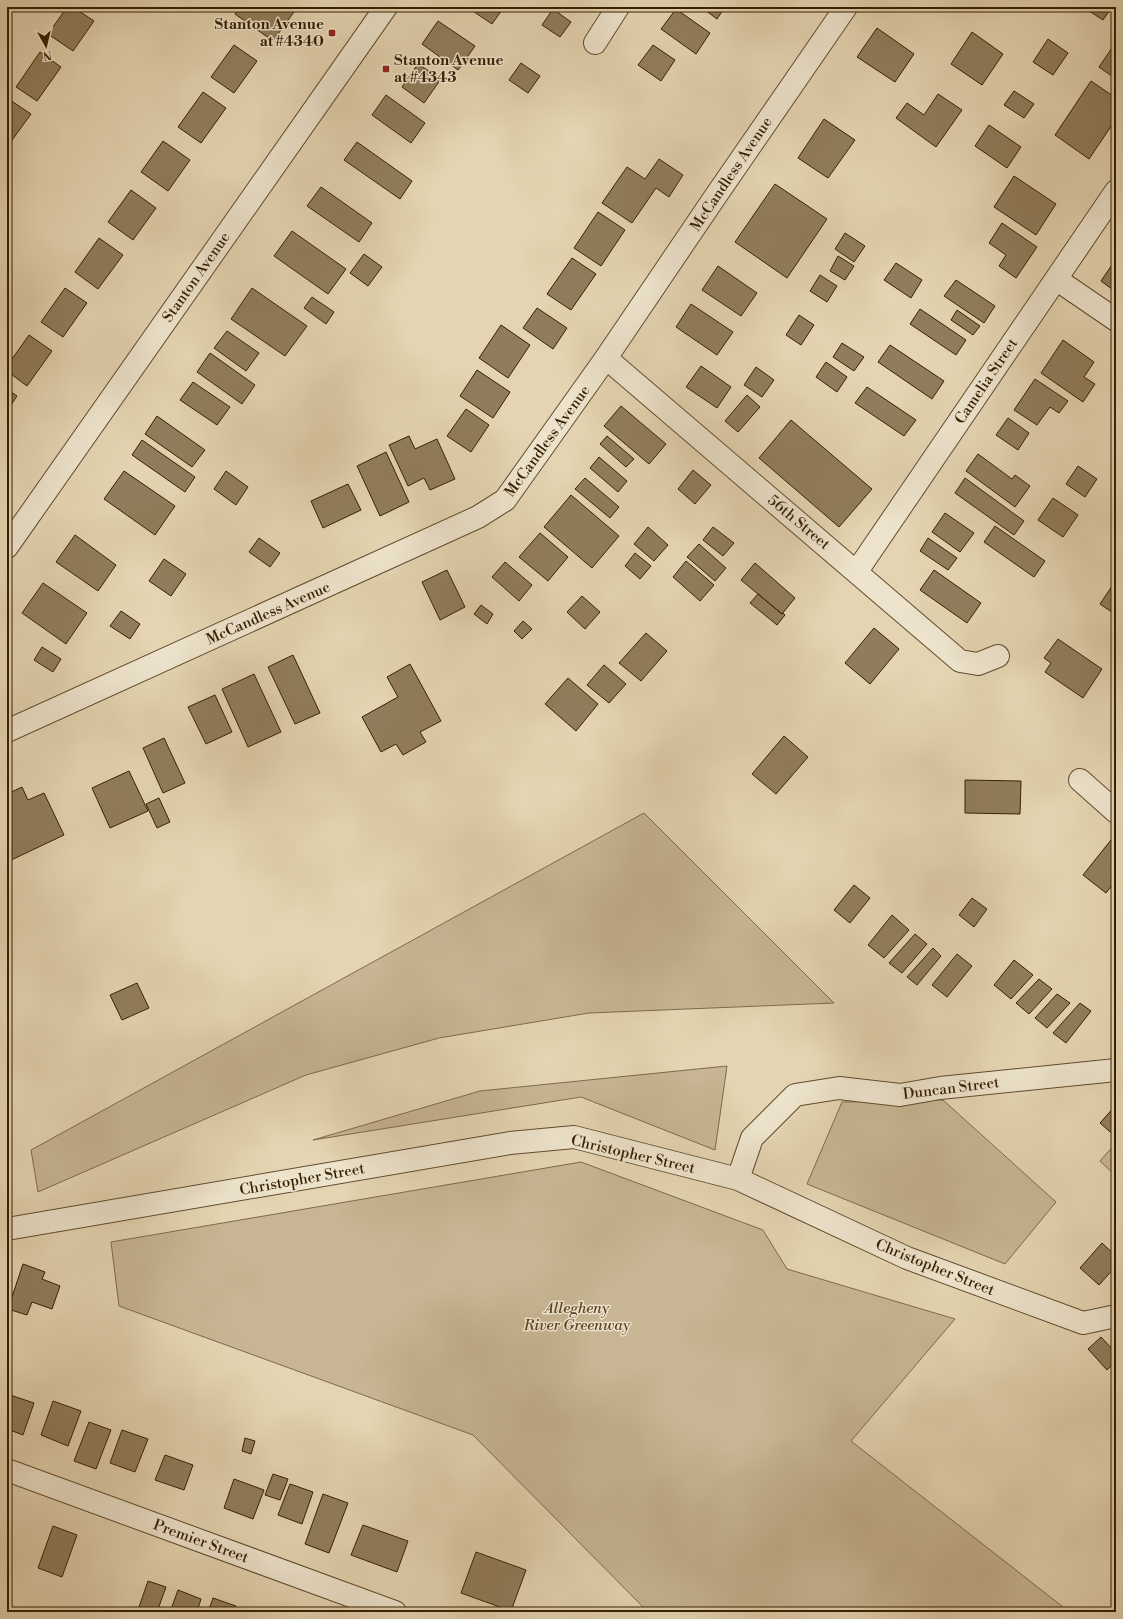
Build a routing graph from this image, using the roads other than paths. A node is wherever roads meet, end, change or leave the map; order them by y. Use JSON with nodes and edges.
{"nodes":[{"id":1,"x":386,"y":7,"type":"edge"},
{"id":2,"x":618,"y":7,"type":"edge"},
{"id":3,"x":846,"y":7,"type":"edge"},
{"id":4,"x":595,"y":43,"type":"dead end"},
{"id":5,"x":1116,"y":191,"type":"edge"},
{"id":6,"x":1056,"y":279,"type":"junction"},
{"id":7,"x":1116,"y":320,"type":"edge"},
{"id":8,"x":606,"y":358,"type":"junction"},
{"id":9,"x":7,"y":547,"type":"edge"},
{"id":10,"x":857,"y":571,"type":"junction"},
{"id":11,"x":998,"y":656,"type":"dead end"},
{"id":12,"x":7,"y":731,"type":"edge"},
{"id":13,"x":1080,"y":780,"type":"dead end"},
{"id":14,"x":1116,"y":812,"type":"edge"},
{"id":15,"x":1116,"y":1070,"type":"edge"},
{"id":16,"x":738,"y":1179,"type":"junction"},
{"id":17,"x":7,"y":1230,"type":"edge"},
{"id":18,"x":1116,"y":1316,"type":"edge"},
{"id":19,"x":7,"y":1470,"type":"edge"},
{"id":20,"x":395,"y":1612,"type":"edge"}],
"edges":[{"from":1,"to":9,"type":"street","name":"Stanton Avenue"},
{"from":2,"to":4,"type":"street"},
{"from":3,"to":8,"type":"street","name":"McCandless Avenue"},
{"from":5,"to":6,"type":"street","name":"Camelia Street"},
{"from":6,"to":7,"type":"street"},
{"from":6,"to":10,"type":"street","name":"Camelia Street"},
{"from":8,"to":10,"type":"street","name":"56th Street"},
{"from":8,"to":12,"type":"street","name":"McCandless Avenue"},
{"from":10,"to":11,"type":"street","name":"56th Street"},
{"from":13,"to":14,"type":"street"},
{"from":15,"to":16,"type":"street","name":"Duncan Street"},
{"from":16,"to":17,"type":"street","name":"Christopher Street"},
{"from":16,"to":18,"type":"street","name":"Christopher Street"},
{"from":19,"to":20,"type":"street","name":"Premier Street"}]}
